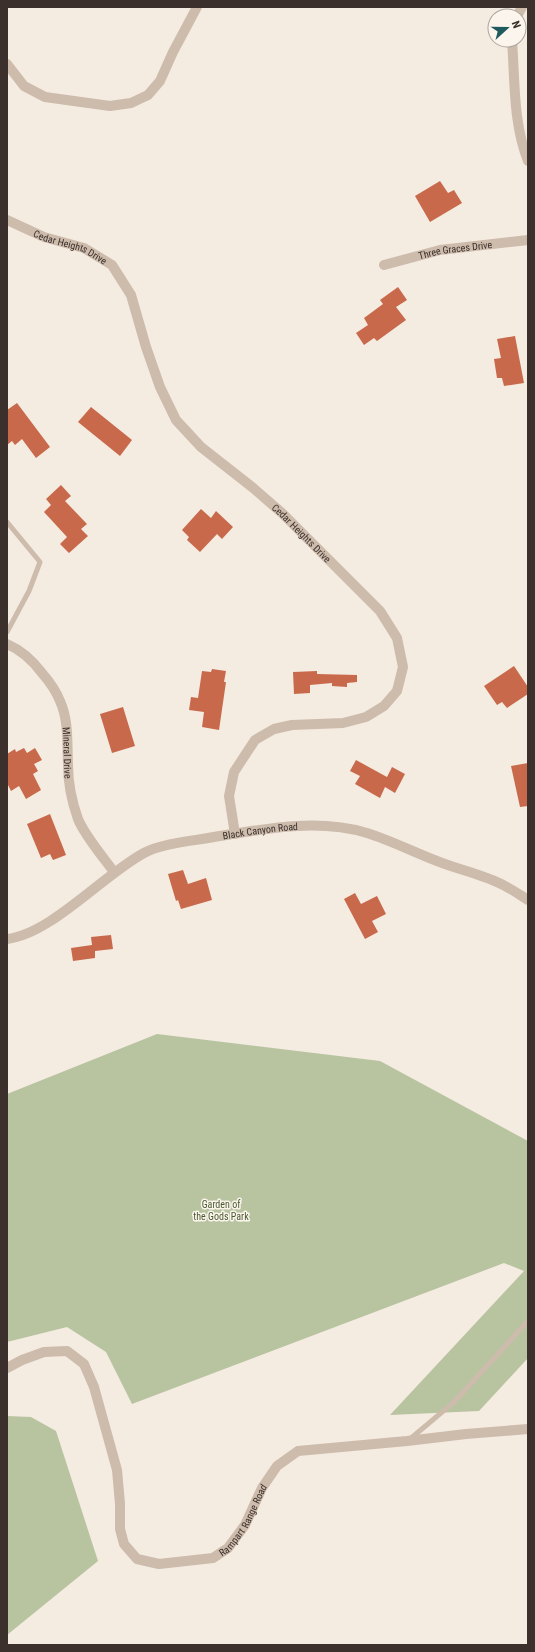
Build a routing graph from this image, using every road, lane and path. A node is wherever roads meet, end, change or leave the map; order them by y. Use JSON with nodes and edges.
{"nodes":[{"id":1,"x":197,"y":7,"type":"edge"},
{"id":2,"x":512,"y":48,"type":"edge"},
{"id":3,"x":7,"y":64,"type":"edge"},
{"id":4,"x":528,"y":161,"type":"edge"},
{"id":5,"x":7,"y":220,"type":"edge"},
{"id":6,"x":528,"y":240,"type":"edge"},
{"id":7,"x":384,"y":265,"type":"dead end"},
{"id":8,"x":7,"y":522,"type":"edge"},
{"id":9,"x":7,"y":632,"type":"edge"},
{"id":10,"x":7,"y":644,"type":"edge"},
{"id":11,"x":235,"y":834,"type":"junction"},
{"id":12,"x":114,"y":872,"type":"junction"},
{"id":13,"x":528,"y":900,"type":"edge"},
{"id":14,"x":7,"y":939,"type":"edge"},
{"id":15,"x":528,"y":1320,"type":"edge"},
{"id":16,"x":7,"y":1368,"type":"edge"},
{"id":17,"x":528,"y":1429,"type":"edge"},
{"id":18,"x":408,"y":1441,"type":"junction"}],
"edges":[{"from":1,"to":3,"type":"street"},
{"from":2,"to":4,"type":"street"},
{"from":5,"to":11,"type":"street","name":"Cedar Heights Drive"},
{"from":6,"to":7,"type":"street","name":"Three Graces Drive"},
{"from":8,"to":9,"type":"lane"},
{"from":10,"to":12,"type":"street","name":"Mineral Drive"},
{"from":11,"to":12,"type":"street","name":"Black Canyon Road"},
{"from":11,"to":13,"type":"street","name":"Black Canyon Road"},
{"from":12,"to":14,"type":"street","name":"Black Canyon Road"},
{"from":15,"to":18,"type":"lane"},
{"from":16,"to":18,"type":"street","name":"Rampart Range Road"},
{"from":17,"to":18,"type":"street","name":"Rampart Range Road"}]}
